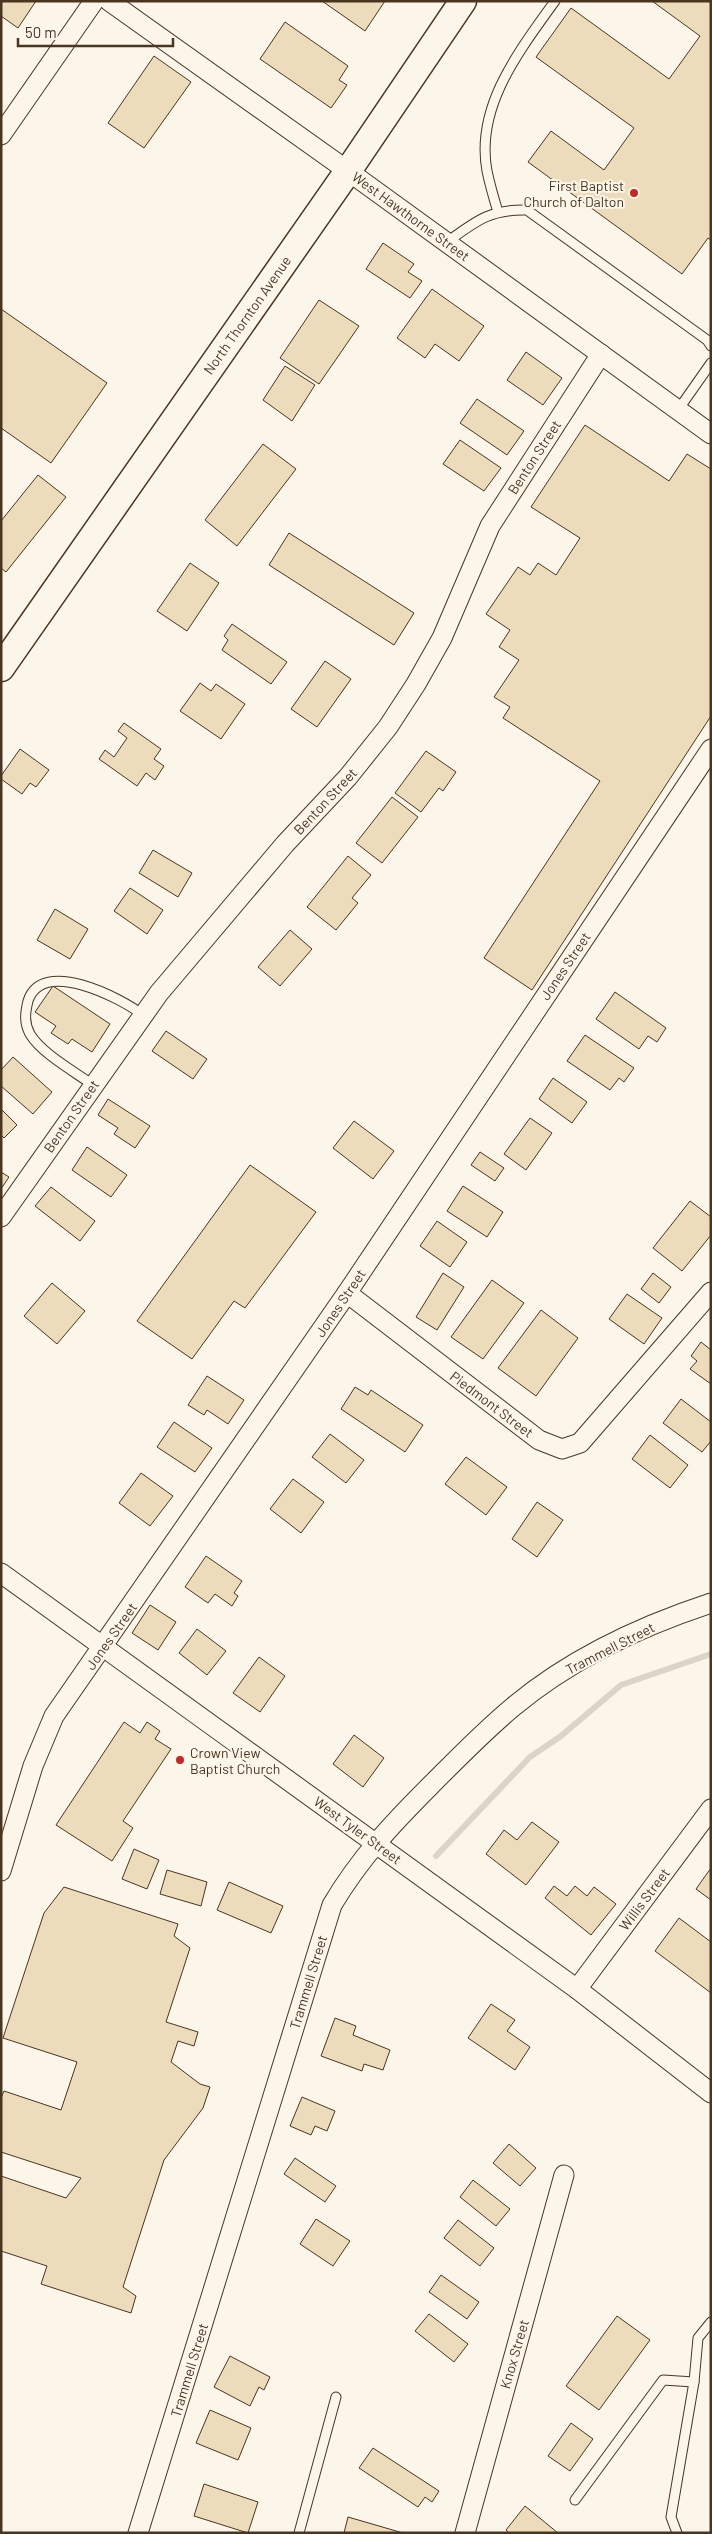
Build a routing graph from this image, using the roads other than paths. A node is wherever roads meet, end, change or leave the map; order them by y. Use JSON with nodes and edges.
{"nodes":[{"id":1,"x":94,"y":1,"type":"edge"},
{"id":2,"x":109,"y":1,"type":"edge"},
{"id":3,"x":463,"y":1,"type":"edge"},
{"id":4,"x":555,"y":1,"type":"edge"},
{"id":5,"x":1,"y":135,"type":"edge"},
{"id":6,"x":348,"y":171,"type":"junction"},
{"id":7,"x":498,"y":212,"type":"junction"},
{"id":8,"x":447,"y":242,"type":"junction"},
{"id":9,"x":711,"y":346,"type":"edge"},
{"id":10,"x":601,"y":354,"type":"junction"},
{"id":11,"x":711,"y":363,"type":"edge"},
{"id":12,"x":707,"y":377,"type":"edge"},
{"id":13,"x":678,"y":410,"type":"junction"},
{"id":14,"x":711,"y":434,"type":"edge"},
{"id":15,"x":1,"y":668,"type":"edge"},
{"id":16,"x":711,"y":749,"type":"edge"},
{"id":17,"x":143,"y":1015,"type":"junction"},
{"id":18,"x":93,"y":1085,"type":"junction"},
{"id":19,"x":1,"y":1217,"type":"edge"},
{"id":20,"x":711,"y":1292,"type":"edge"},
{"id":21,"x":347,"y":1293,"type":"junction"},
{"id":22,"x":1,"y":1573,"type":"edge"},
{"id":23,"x":711,"y":1603,"type":"edge"},
{"id":24,"x":103,"y":1647,"type":"junction"},
{"id":25,"x":711,"y":1809,"type":"edge"},
{"id":26,"x":375,"y":1842,"type":"junction"},
{"id":27,"x":1,"y":1871,"type":"edge"},
{"id":28,"x":577,"y":1989,"type":"junction"},
{"id":29,"x":708,"y":2086,"type":"edge"},
{"id":30,"x":564,"y":2175,"type":"dead end"},
{"id":31,"x":711,"y":2322,"type":"edge"},
{"id":32,"x":694,"y":2382,"type":"junction"},
{"id":33,"x":336,"y":2398,"type":"dead end"},
{"id":34,"x":574,"y":2500,"type":"dead end"},
{"id":35,"x":138,"y":2533,"type":"edge"},
{"id":36,"x":300,"y":2533,"type":"edge"},
{"id":37,"x":465,"y":2533,"type":"edge"},
{"id":38,"x":677,"y":2533,"type":"edge"}],
"edges":[{"from":1,"to":5,"type":"street"},
{"from":2,"to":6,"type":"street","name":"West Hawthorne Street"},
{"from":3,"to":6,"type":"main road","name":"North Thornton Avenue"},
{"from":4,"to":7,"type":"lane"},
{"from":6,"to":8,"type":"street","name":"West Hawthorne Street"},
{"from":6,"to":15,"type":"main road","name":"North Thornton Avenue"},
{"from":7,"to":8,"type":"lane"},
{"from":7,"to":9,"type":"lane"},
{"from":8,"to":10,"type":"street","name":"West Hawthorne Street"},
{"from":10,"to":13,"type":"street","name":"West Hawthorne Street"},
{"from":10,"to":17,"type":"street","name":"Benton Street"},
{"from":11,"to":12,"type":"lane"},
{"from":12,"to":13,"type":"lane"},
{"from":13,"to":14,"type":"street","name":"West Hawthorne Street"},
{"from":16,"to":21,"type":"street","name":"Jones Street"},
{"from":17,"to":18,"type":"street","name":"Benton Street"},
{"from":17,"to":18,"type":"lane"},
{"from":18,"to":19,"type":"street","name":"Benton Street"},
{"from":20,"to":21,"type":"street","name":"Piedmont Street"},
{"from":21,"to":24,"type":"street","name":"Jones Street"},
{"from":22,"to":24,"type":"street","name":"West Tyler Street"},
{"from":23,"to":26,"type":"street","name":"Trammell Street"},
{"from":24,"to":26,"type":"street","name":"West Tyler Street"},
{"from":24,"to":27,"type":"street","name":"Jones Street"},
{"from":25,"to":28,"type":"street","name":"Willis Street"},
{"from":26,"to":28,"type":"street","name":"West Tyler Street"},
{"from":26,"to":35,"type":"street","name":"Trammell Street"},
{"from":28,"to":29,"type":"street","name":"West Tyler Street"},
{"from":30,"to":37,"type":"street","name":"Knox Street"},
{"from":31,"to":32,"type":"lane"},
{"from":32,"to":34,"type":"lane"},
{"from":32,"to":38,"type":"lane"},
{"from":33,"to":36,"type":"lane"}]}
